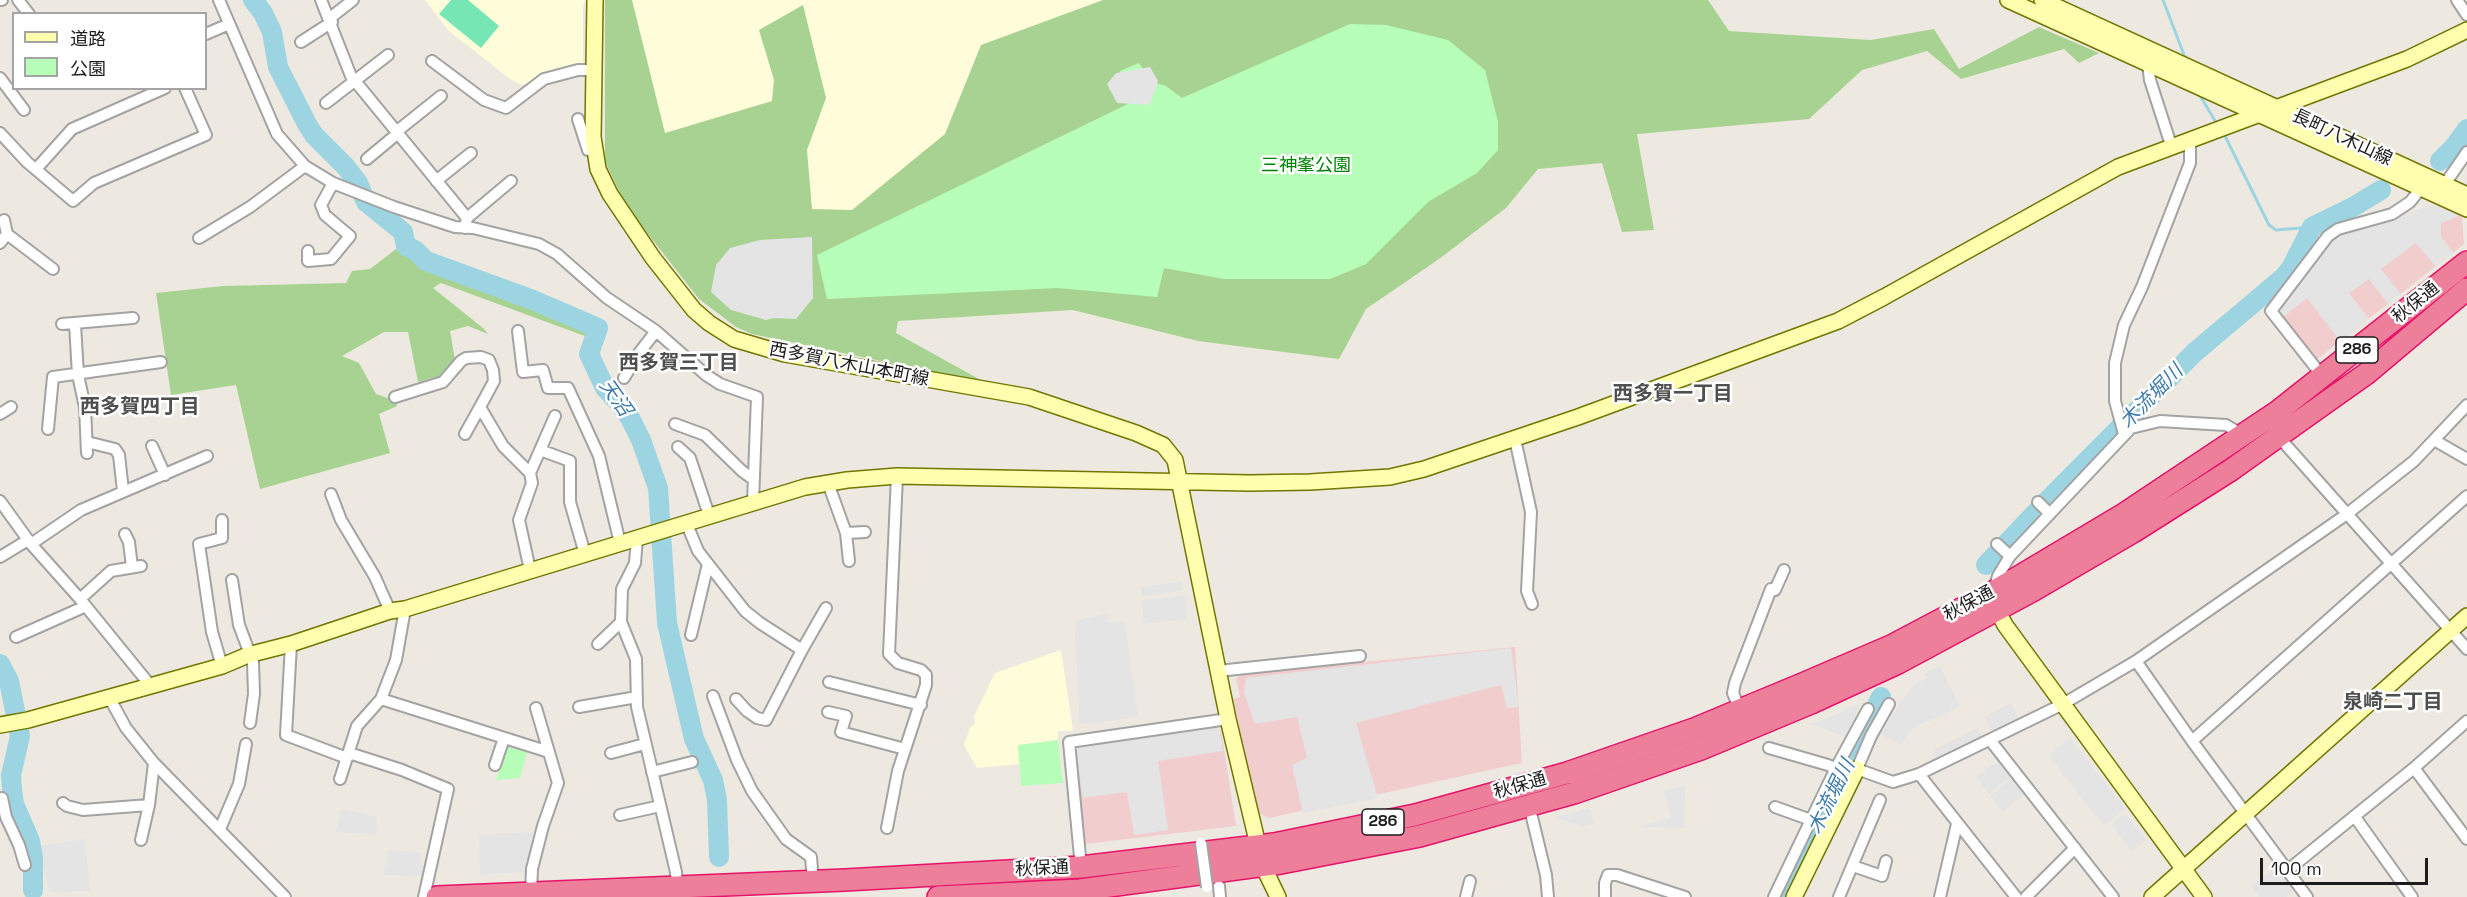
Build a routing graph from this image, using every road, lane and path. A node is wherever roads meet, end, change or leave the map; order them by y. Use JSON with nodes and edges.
{"nodes":[{"id":1,"x":18,"y":0,"type":"edge"},
{"id":2,"x":219,"y":0,"type":"edge"},
{"id":3,"x":321,"y":0,"type":"edge"},
{"id":4,"x":353,"y":0,"type":"edge"},
{"id":5,"x":595,"y":0,"type":"edge"},
{"id":6,"x":2008,"y":0,"type":"edge"},
{"id":7,"x":2042,"y":0,"type":"edge"},
{"id":8,"x":2457,"y":0,"type":"edge"},
{"id":9,"x":27,"y":12,"type":"edge"},
{"id":10,"x":2467,"y":15,"type":"edge"},
{"id":11,"x":331,"y":20,"type":"junction"},
{"id":12,"x":228,"y":24,"type":"junction"},
{"id":13,"x":2467,"y":30,"type":"edge"},
{"id":14,"x":207,"y":34,"type":"edge"},
{"id":15,"x":301,"y":42,"type":"dead end"},
{"id":16,"x":388,"y":55,"type":"dead end"},
{"id":17,"x":432,"y":61,"type":"dead end"},
{"id":18,"x":2148,"y":64,"type":"junction"},
{"id":19,"x":594,"y":70,"type":"junction"},
{"id":20,"x":355,"y":81,"type":"junction"},
{"id":21,"x":1,"y":82,"type":"edge"},
{"id":22,"x":2217,"y":88,"type":"junction"},
{"id":23,"x":160,"y":90,"type":"edge"},
{"id":24,"x":186,"y":90,"type":"edge"},
{"id":25,"x":441,"y":96,"type":"dead end"},
{"id":26,"x":326,"y":103,"type":"dead end"},
{"id":27,"x":2276,"y":108,"type":"junction"},
{"id":28,"x":24,"y":110,"type":"dead end"},
{"id":29,"x":2258,"y":114,"type":"junction"},
{"id":30,"x":578,"y":119,"type":"dead end"},
{"id":31,"x":0,"y":133,"type":"edge"},
{"id":32,"x":397,"y":133,"type":"junction"},
{"id":33,"x":2190,"y":139,"type":"junction"},
{"id":34,"x":2171,"y":146,"type":"junction"},
{"id":35,"x":594,"y":150,"type":"junction"},
{"id":36,"x":2467,"y":152,"type":"edge"},
{"id":37,"x":471,"y":153,"type":"dead end"},
{"id":38,"x":367,"y":159,"type":"dead end"},
{"id":39,"x":305,"y":166,"type":"junction"},
{"id":40,"x":37,"y":168,"type":"junction"},
{"id":41,"x":436,"y":181,"type":"junction"},
{"id":42,"x":511,"y":181,"type":"dead end"},
{"id":43,"x":333,"y":183,"type":"junction"},
{"id":44,"x":2445,"y":184,"type":"junction"},
{"id":45,"x":2422,"y":187,"type":"junction"},
{"id":46,"x":2467,"y":195,"type":"edge"},
{"id":47,"x":2467,"y":209,"type":"edge"},
{"id":48,"x":4,"y":220,"type":"dead end"},
{"id":49,"x":466,"y":223,"type":"junction"},
{"id":50,"x":4,"y":238,"type":"edge"},
{"id":51,"x":199,"y":238,"type":"dead end"},
{"id":52,"x":308,"y":251,"type":"dead end"},
{"id":53,"x":2467,"y":262,"type":"edge"},
{"id":54,"x":52,"y":269,"type":"dead end"},
{"id":55,"x":2467,"y":289,"type":"edge"},
{"id":56,"x":133,"y":318,"type":"dead end"},
{"id":57,"x":62,"y":324,"type":"dead end"},
{"id":58,"x":75,"y":324,"type":"junction"},
{"id":59,"x":518,"y":331,"type":"dead end"},
{"id":60,"x":656,"y":331,"type":"junction"},
{"id":61,"x":161,"y":362,"type":"dead end"},
{"id":62,"x":78,"y":375,"type":"junction"},
{"id":63,"x":2323,"y":377,"type":"junction"},
{"id":64,"x":624,"y":378,"type":"dead end"},
{"id":65,"x":395,"y":397,"type":"dead end"},
{"id":66,"x":480,"y":407,"type":"junction"},
{"id":67,"x":2466,"y":408,"type":"edge"},
{"id":68,"x":555,"y":416,"type":"dead end"},
{"id":69,"x":675,"y":424,"type":"dead end"},
{"id":70,"x":48,"y":429,"type":"dead end"},
{"id":71,"x":2123,"y":432,"type":"junction"},
{"id":72,"x":465,"y":434,"type":"dead end"},
{"id":73,"x":2243,"y":435,"type":"junction"},
{"id":74,"x":2278,"y":436,"type":"junction"},
{"id":75,"x":1515,"y":439,"type":"junction"},
{"id":76,"x":2434,"y":440,"type":"junction"},
{"id":77,"x":152,"y":446,"type":"dead end"},
{"id":78,"x":678,"y":447,"type":"dead end"},
{"id":79,"x":540,"y":450,"type":"junction"},
{"id":80,"x":207,"y":456,"type":"dead end"},
{"id":81,"x":2467,"y":459,"type":"edge"},
{"id":82,"x":530,"y":473,"type":"junction"},
{"id":83,"x":165,"y":475,"type":"junction"},
{"id":84,"x":897,"y":476,"type":"junction"},
{"id":85,"x":753,"y":479,"type":"junction"},
{"id":86,"x":1179,"y":480,"type":"junction"},
{"id":87,"x":828,"y":483,"type":"junction"},
{"id":88,"x":123,"y":491,"type":"junction"},
{"id":89,"x":331,"y":494,"type":"dead end"},
{"id":90,"x":2467,"y":496,"type":"edge"},
{"id":91,"x":0,"y":501,"type":"edge"},
{"id":92,"x":753,"y":502,"type":"junction"},
{"id":93,"x":2347,"y":514,"type":"junction"},
{"id":94,"x":709,"y":515,"type":"junction"},
{"id":95,"x":222,"y":520,"type":"dead end"},
{"id":96,"x":686,"y":522,"type":"junction"},
{"id":97,"x":865,"y":532,"type":"dead end"},
{"id":98,"x":846,"y":533,"type":"junction"},
{"id":99,"x":124,"y":534,"type":"dead end"},
{"id":100,"x":637,"y":538,"type":"junction"},
{"id":101,"x":29,"y":542,"type":"junction"},
{"id":102,"x":620,"y":543,"type":"junction"},
{"id":103,"x":585,"y":554,"type":"junction"},
{"id":104,"x":0,"y":557,"type":"edge"},
{"id":105,"x":849,"y":561,"type":"dead end"},
{"id":106,"x":708,"y":564,"type":"junction"},
{"id":107,"x":2392,"y":564,"type":"junction"},
{"id":108,"x":530,"y":570,"type":"junction"},
{"id":109,"x":1784,"y":570,"type":"dead end"},
{"id":110,"x":232,"y":580,"type":"dead end"},
{"id":111,"x":1995,"y":601,"type":"junction"},
{"id":112,"x":83,"y":602,"type":"junction"},
{"id":113,"x":1532,"y":604,"type":"dead end"},
{"id":114,"x":826,"y":608,"type":"dead end"},
{"id":115,"x":398,"y":610,"type":"junction"},
{"id":116,"x":2467,"y":616,"type":"edge"},
{"id":117,"x":621,"y":622,"type":"junction"},
{"id":118,"x":2451,"y":631,"type":"junction"},
{"id":119,"x":691,"y":635,"type":"dead end"},
{"id":120,"x":16,"y":637,"type":"dead end"},
{"id":121,"x":291,"y":644,"type":"junction"},
{"id":122,"x":598,"y":644,"type":"dead end"},
{"id":123,"x":2467,"y":649,"type":"edge"},
{"id":124,"x":802,"y":650,"type":"junction"},
{"id":125,"x":249,"y":655,"type":"junction"},
{"id":126,"x":1360,"y":656,"type":"dead end"},
{"id":127,"x":2136,"y":661,"type":"junction"},
{"id":128,"x":222,"y":666,"type":"junction"},
{"id":129,"x":1218,"y":671,"type":"junction"},
{"id":130,"x":829,"y":682,"type":"dead end"},
{"id":131,"x":150,"y":685,"type":"junction"},
{"id":132,"x":713,"y":696,"type":"dead end"},
{"id":133,"x":109,"y":697,"type":"junction"},
{"id":134,"x":637,"y":697,"type":"junction"},
{"id":135,"x":381,"y":699,"type":"junction"},
{"id":136,"x":736,"y":699,"type":"dead end"},
{"id":137,"x":1889,"y":704,"type":"dead end"},
{"id":138,"x":2062,"y":704,"type":"junction"},
{"id":139,"x":921,"y":705,"type":"junction"},
{"id":140,"x":579,"y":707,"type":"dead end"},
{"id":141,"x":536,"y":708,"type":"dead end"},
{"id":142,"x":1868,"y":709,"type":"dead end"},
{"id":143,"x":1740,"y":710,"type":"junction"},
{"id":144,"x":828,"y":712,"type":"dead end"},
{"id":145,"x":1228,"y":719,"type":"junction"},
{"id":146,"x":2467,"y":721,"type":"edge"},
{"id":147,"x":250,"y":723,"type":"dead end"},
{"id":148,"x":5,"y":724,"type":"edge"},
{"id":149,"x":504,"y":738,"type":"junction"},
{"id":150,"x":1990,"y":740,"type":"junction"},
{"id":151,"x":2192,"y":741,"type":"junction"},
{"id":152,"x":246,"y":744,"type":"dead end"},
{"id":153,"x":645,"y":744,"type":"junction"},
{"id":154,"x":1769,"y":748,"type":"dead end"},
{"id":155,"x":905,"y":749,"type":"junction"},
{"id":156,"x":549,"y":752,"type":"junction"},
{"id":157,"x":611,"y":753,"type":"dead end"},
{"id":158,"x":348,"y":755,"type":"junction"},
{"id":159,"x":692,"y":762,"type":"dead end"},
{"id":160,"x":154,"y":763,"type":"junction"},
{"id":161,"x":495,"y":765,"type":"dead end"},
{"id":162,"x":2414,"y":768,"type":"junction"},
{"id":163,"x":1846,"y":771,"type":"junction"},
{"id":164,"x":652,"y":772,"type":"junction"},
{"id":165,"x":1919,"y":774,"type":"junction"},
{"id":166,"x":340,"y":779,"type":"dead end"},
{"id":167,"x":2,"y":798,"type":"dead end"},
{"id":168,"x":1880,"y":800,"type":"dead end"},
{"id":169,"x":63,"y":803,"type":"dead end"},
{"id":170,"x":149,"y":805,"type":"junction"},
{"id":171,"x":1529,"y":805,"type":"junction"},
{"id":172,"x":660,"y":806,"type":"junction"},
{"id":173,"x":1775,"y":807,"type":"dead end"},
{"id":174,"x":2246,"y":814,"type":"junction"},
{"id":175,"x":620,"y":815,"type":"dead end"},
{"id":176,"x":3,"y":818,"type":"edge"},
{"id":177,"x":2355,"y":818,"type":"junction"},
{"id":178,"x":1811,"y":820,"type":"junction"},
{"id":179,"x":1957,"y":824,"type":"junction"},
{"id":180,"x":887,"y":828,"type":"dead end"},
{"id":181,"x":220,"y":829,"type":"junction"},
{"id":182,"x":2466,"y":834,"type":"edge"},
{"id":183,"x":141,"y":840,"type":"dead end"},
{"id":184,"x":1201,"y":843,"type":"dead end"},
{"id":185,"x":1259,"y":846,"type":"junction"},
{"id":186,"x":2075,"y":848,"type":"junction"},
{"id":187,"x":1886,"y":861,"type":"dead end"},
{"id":188,"x":25,"y":865,"type":"dead end"},
{"id":189,"x":1263,"y":866,"type":"junction"},
{"id":190,"x":1852,"y":866,"type":"junction"},
{"id":191,"x":1082,"y":867,"type":"junction"},
{"id":192,"x":2184,"y":869,"type":"junction"},
{"id":193,"x":2288,"y":870,"type":"junction"},
{"id":194,"x":1470,"y":881,"type":"dead end"},
{"id":195,"x":813,"y":882,"type":"junction"},
{"id":196,"x":1217,"y":885,"type":"edge"},
{"id":197,"x":676,"y":887,"type":"junction"},
{"id":198,"x":531,"y":893,"type":"junction"},
{"id":199,"x":966,"y":896,"type":"edge"},
{"id":200,"x":285,"y":897,"type":"edge"},
{"id":201,"x":424,"y":897,"type":"edge"},
{"id":202,"x":437,"y":897,"type":"edge"},
{"id":203,"x":938,"y":897,"type":"edge"},
{"id":204,"x":1278,"y":897,"type":"edge"},
{"id":205,"x":1466,"y":897,"type":"edge"},
{"id":206,"x":1548,"y":897,"type":"edge"},
{"id":207,"x":1605,"y":897,"type":"edge"},
{"id":208,"x":1685,"y":897,"type":"edge"},
{"id":209,"x":1774,"y":897,"type":"edge"},
{"id":210,"x":1794,"y":897,"type":"edge"},
{"id":211,"x":1839,"y":897,"type":"edge"},
{"id":212,"x":1940,"y":897,"type":"edge"},
{"id":213,"x":2016,"y":897,"type":"edge"},
{"id":214,"x":2026,"y":897,"type":"edge"},
{"id":215,"x":2113,"y":897,"type":"edge"},
{"id":216,"x":2152,"y":897,"type":"edge"},
{"id":217,"x":2204,"y":897,"type":"edge"},
{"id":218,"x":2307,"y":897,"type":"edge"},
{"id":219,"x":2412,"y":897,"type":"edge"}],
"edges":[{"from":1,"to":9,"type":"street"},
{"from":2,"to":12,"type":"street"},
{"from":3,"to":11,"type":"street"},
{"from":4,"to":11,"type":"street"},
{"from":5,"to":19,"type":"street","name":"西多賀八木山本町線"},
{"from":6,"to":18,"type":"street"},
{"from":7,"to":22,"type":"street"},
{"from":8,"to":10,"type":"street"},
{"from":11,"to":15,"type":"street"},
{"from":11,"to":20,"type":"street"},
{"from":12,"to":14,"type":"street"},
{"from":12,"to":39,"type":"street"},
{"from":13,"to":27,"type":"street"},
{"from":16,"to":20,"type":"street"},
{"from":17,"to":19,"type":"street"},
{"from":18,"to":22,"type":"street"},
{"from":18,"to":34,"type":"street"},
{"from":19,"to":35,"type":"street","name":"西多賀八木山本町線"},
{"from":20,"to":26,"type":"street"},
{"from":20,"to":32,"type":"street"},
{"from":21,"to":28,"type":"street"},
{"from":22,"to":27,"type":"street","name":"長町八木山線"},
{"from":22,"to":29,"type":"street"},
{"from":23,"to":40,"type":"street"},
{"from":24,"to":40,"type":"street"},
{"from":25,"to":32,"type":"street"},
{"from":27,"to":29,"type":"street"},
{"from":27,"to":44,"type":"street","name":"長町八木山線"},
{"from":29,"to":33,"type":"street"},
{"from":29,"to":45,"type":"street"},
{"from":30,"to":35,"type":"street"},
{"from":31,"to":40,"type":"street"},
{"from":32,"to":38,"type":"street"},
{"from":32,"to":41,"type":"street"},
{"from":33,"to":34,"type":"street"},
{"from":33,"to":71,"type":"street"},
{"from":34,"to":75,"type":"street"},
{"from":35,"to":86,"type":"street","name":"西多賀八木山本町線"},
{"from":36,"to":44,"type":"street"},
{"from":37,"to":41,"type":"street"},
{"from":39,"to":43,"type":"street"},
{"from":39,"to":51,"type":"street"},
{"from":41,"to":49,"type":"street"},
{"from":42,"to":49,"type":"street"},
{"from":43,"to":49,"type":"street"},
{"from":43,"to":52,"type":"street"},
{"from":44,"to":46,"type":"street","name":"長町八木山線"},
{"from":45,"to":47,"type":"street"},
{"from":45,"to":63,"type":"street"},
{"from":48,"to":50,"type":"street"},
{"from":49,"to":60,"type":"street"},
{"from":50,"to":54,"type":"street"},
{"from":53,"to":63,"type":"highway","name":"秋保通","number":"286"},
{"from":55,"to":74,"type":"highway","name":"秋保通","number":"286"},
{"from":56,"to":58,"type":"street"},
{"from":57,"to":58,"type":"street"},
{"from":58,"to":62,"type":"street"},
{"from":59,"to":102,"type":"street"},
{"from":60,"to":64,"type":"street"},
{"from":60,"to":85,"type":"street"},
{"from":61,"to":62,"type":"street"},
{"from":62,"to":70,"type":"street"},
{"from":62,"to":88,"type":"street"},
{"from":63,"to":73,"type":"highway","name":"秋保通","number":"286"},
{"from":65,"to":66,"type":"street"},
{"from":66,"to":72,"type":"street"},
{"from":66,"to":82,"type":"street"},
{"from":67,"to":76,"type":"street"},
{"from":68,"to":79,"type":"street"},
{"from":69,"to":85,"type":"street"},
{"from":71,"to":73,"type":"street"},
{"from":71,"to":111,"type":"street"},
{"from":73,"to":111,"type":"highway","name":"秋保通","number":"286"},
{"from":74,"to":93,"type":"street"},
{"from":74,"to":111,"type":"highway","name":"秋保通","number":"286"},
{"from":75,"to":86,"type":"street"},
{"from":75,"to":113,"type":"street"},
{"from":76,"to":81,"type":"street"},
{"from":76,"to":93,"type":"street"},
{"from":77,"to":83,"type":"street"},
{"from":78,"to":94,"type":"street"},
{"from":79,"to":82,"type":"street"},
{"from":79,"to":103,"type":"street"},
{"from":80,"to":83,"type":"street"},
{"from":82,"to":108,"type":"street"},
{"from":83,"to":88,"type":"street"},
{"from":84,"to":86,"type":"street"},
{"from":84,"to":87,"type":"street"},
{"from":84,"to":139,"type":"street"},
{"from":85,"to":92,"type":"street"},
{"from":86,"to":129,"type":"street","name":"西多賀八木山本町線"},
{"from":87,"to":92,"type":"street"},
{"from":87,"to":98,"type":"street"},
{"from":88,"to":101,"type":"street"},
{"from":89,"to":115,"type":"street"},
{"from":90,"to":107,"type":"street"},
{"from":91,"to":101,"type":"street"},
{"from":92,"to":94,"type":"street"},
{"from":93,"to":107,"type":"street"},
{"from":93,"to":127,"type":"street"},
{"from":94,"to":96,"type":"street"},
{"from":95,"to":128,"type":"street"},
{"from":96,"to":100,"type":"street"},
{"from":96,"to":106,"type":"street"},
{"from":97,"to":98,"type":"street"},
{"from":98,"to":105,"type":"street"},
{"from":99,"to":112,"type":"street"},
{"from":100,"to":102,"type":"street"},
{"from":100,"to":117,"type":"street"},
{"from":101,"to":104,"type":"street"},
{"from":101,"to":112,"type":"street"},
{"from":102,"to":103,"type":"street"},
{"from":103,"to":108,"type":"street"},
{"from":106,"to":119,"type":"street"},
{"from":106,"to":124,"type":"street"},
{"from":107,"to":118,"type":"street"},
{"from":107,"to":151,"type":"street"},
{"from":108,"to":115,"type":"street"},
{"from":109,"to":143,"type":"street"},
{"from":110,"to":125,"type":"street"},
{"from":111,"to":138,"type":"street"},
{"from":111,"to":143,"type":"highway","name":"秋保通","number":"286"},
{"from":111,"to":171,"type":"highway","name":"秋保通","number":"286"},
{"from":112,"to":120,"type":"street"},
{"from":112,"to":131,"type":"street"},
{"from":114,"to":124,"type":"street"},
{"from":115,"to":121,"type":"street"},
{"from":115,"to":135,"type":"street"},
{"from":116,"to":118,"type":"street"},
{"from":117,"to":122,"type":"street"},
{"from":117,"to":134,"type":"street"},
{"from":118,"to":123,"type":"street"},
{"from":118,"to":174,"type":"street"},
{"from":121,"to":125,"type":"street"},
{"from":121,"to":158,"type":"street"},
{"from":124,"to":136,"type":"street"},
{"from":125,"to":128,"type":"street"},
{"from":125,"to":147,"type":"street"},
{"from":126,"to":129,"type":"street"},
{"from":127,"to":138,"type":"street"},
{"from":127,"to":151,"type":"street"},
{"from":128,"to":131,"type":"street"},
{"from":129,"to":145,"type":"street","name":"西多賀八木山本町線"},
{"from":130,"to":139,"type":"street"},
{"from":131,"to":133,"type":"street"},
{"from":132,"to":195,"type":"street"},
{"from":133,"to":148,"type":"street"},
{"from":133,"to":160,"type":"street"},
{"from":134,"to":140,"type":"street"},
{"from":134,"to":153,"type":"street"},
{"from":135,"to":149,"type":"street"},
{"from":135,"to":158,"type":"street"},
{"from":137,"to":163,"type":"street"},
{"from":138,"to":150,"type":"street"},
{"from":138,"to":192,"type":"street"},
{"from":139,"to":155,"type":"street"},
{"from":141,"to":156,"type":"street"},
{"from":142,"to":163,"type":"street"},
{"from":143,"to":185,"type":"highway","name":"秋保通","number":"286"},
{"from":144,"to":155,"type":"street"},
{"from":145,"to":185,"type":"street","name":"西多賀八木山本町線"},
{"from":145,"to":191,"type":"street"},
{"from":146,"to":162,"type":"street"},
{"from":149,"to":156,"type":"street"},
{"from":149,"to":161,"type":"street"},
{"from":150,"to":165,"type":"street"},
{"from":150,"to":186,"type":"street"},
{"from":151,"to":174,"type":"street"},
{"from":152,"to":181,"type":"street"},
{"from":153,"to":157,"type":"street"},
{"from":153,"to":164,"type":"street"},
{"from":154,"to":163,"type":"street"},
{"from":155,"to":180,"type":"street"},
{"from":156,"to":198,"type":"street"},
{"from":158,"to":166,"type":"street"},
{"from":158,"to":201,"type":"street"},
{"from":159,"to":164,"type":"street"},
{"from":160,"to":170,"type":"street"},
{"from":160,"to":181,"type":"street"},
{"from":162,"to":177,"type":"street"},
{"from":162,"to":182,"type":"street"},
{"from":163,"to":165,"type":"street"},
{"from":163,"to":178,"type":"street"},
{"from":163,"to":210,"type":"street"},
{"from":164,"to":172,"type":"street"},
{"from":165,"to":179,"type":"street"},
{"from":167,"to":176,"type":"street"},
{"from":168,"to":190,"type":"street"},
{"from":169,"to":170,"type":"street"},
{"from":170,"to":183,"type":"street"},
{"from":171,"to":189,"type":"highway","name":"秋保通","number":"286"},
{"from":171,"to":206,"type":"street"},
{"from":172,"to":175,"type":"street"},
{"from":172,"to":197,"type":"street"},
{"from":173,"to":178,"type":"street"},
{"from":174,"to":192,"type":"street"},
{"from":174,"to":193,"type":"street"},
{"from":176,"to":188,"type":"street"},
{"from":177,"to":193,"type":"street"},
{"from":177,"to":219,"type":"street"},
{"from":178,"to":209,"type":"street"},
{"from":179,"to":212,"type":"street"},
{"from":179,"to":213,"type":"street"},
{"from":181,"to":200,"type":"street"},
{"from":184,"to":196,"type":"street","bridge":true},
{"from":185,"to":189,"type":"street","name":"西多賀八木山本町線"},
{"from":185,"to":191,"type":"highway","name":"秋保通","number":"286"},
{"from":186,"to":214,"type":"street"},
{"from":186,"to":215,"type":"street"},
{"from":187,"to":190,"type":"street"},
{"from":189,"to":196,"type":"highway","name":"秋保通","number":"286"},
{"from":189,"to":204,"type":"street","name":"西多賀八木山本町線"},
{"from":190,"to":211,"type":"street"},
{"from":191,"to":195,"type":"highway","name":"秋保通","number":"286"},
{"from":192,"to":216,"type":"street"},
{"from":192,"to":217,"type":"street"},
{"from":193,"to":218,"type":"street"},
{"from":194,"to":205,"type":"street"},
{"from":195,"to":197,"type":"highway","name":"秋保通","number":"286"},
{"from":196,"to":199,"type":"highway","name":"秋保通","number":"286"},
{"from":197,"to":198,"type":"highway","name":"秋保通","number":"286"},
{"from":198,"to":202,"type":"highway","name":"秋保通","number":"286"},
{"from":199,"to":203,"type":"highway","name":"秋保通","number":"286"},
{"from":207,"to":208,"type":"street"}]}
